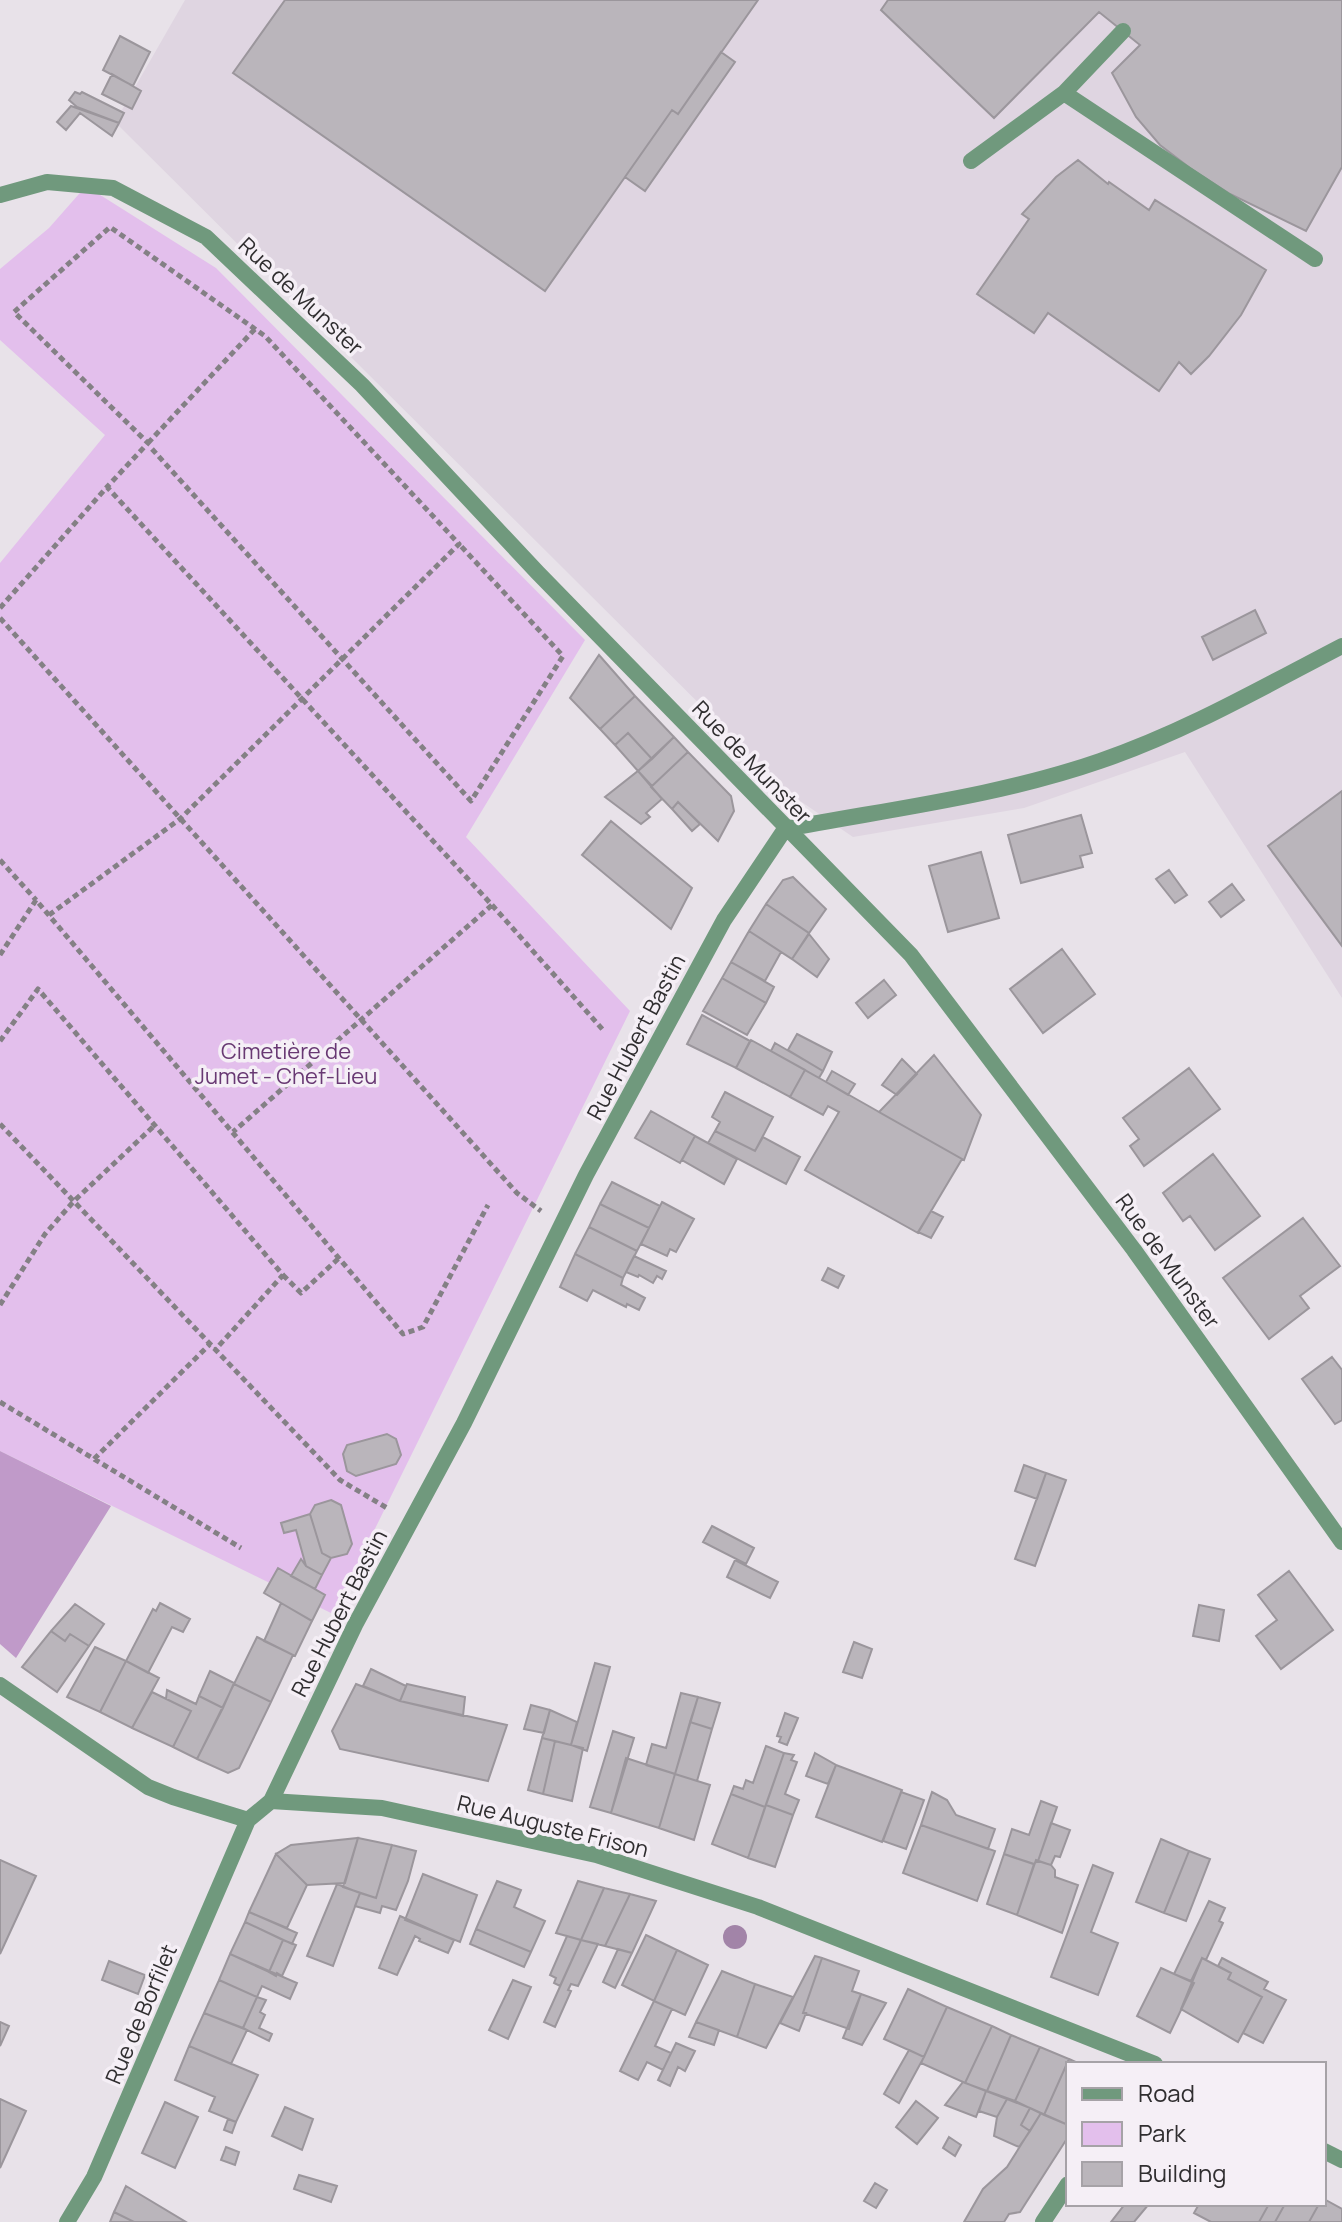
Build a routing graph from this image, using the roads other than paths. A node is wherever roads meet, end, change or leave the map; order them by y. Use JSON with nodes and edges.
{"nodes":[{"id":1,"x":1123,"y":31,"type":"dead end"},
{"id":2,"x":1064,"y":93,"type":"junction"},
{"id":3,"x":971,"y":161,"type":"dead end"},
{"id":4,"x":0,"y":195,"type":"edge"},
{"id":5,"x":1315,"y":259,"type":"dead end"},
{"id":6,"x":1342,"y":646,"type":"edge"},
{"id":7,"x":785,"y":829,"type":"junction"},
{"id":8,"x":1342,"y":1542,"type":"edge"},
{"id":9,"x":0,"y":1685,"type":"edge"},
{"id":10,"x":271,"y":1801,"type":"junction"},
{"id":11,"x":248,"y":1820,"type":"junction"},
{"id":12,"x":1147,"y":2062,"type":"edge"},
{"id":13,"x":1066,"y":2187,"type":"edge"},
{"id":14,"x":67,"y":2222,"type":"edge"},
{"id":15,"x":1043,"y":2222,"type":"edge"}],
"edges":[{"from":1,"to":2,"type":"street"},
{"from":2,"to":3,"type":"street"},
{"from":2,"to":5,"type":"street"},
{"from":4,"to":7,"type":"street","name":"Rue de Munster"},
{"from":6,"to":7,"type":"street"},
{"from":7,"to":8,"type":"street","name":"Rue de Munster"},
{"from":7,"to":10,"type":"street","name":"Rue Hubert Bastin"},
{"from":9,"to":11,"type":"street"},
{"from":10,"to":11,"type":"street"},
{"from":10,"to":12,"type":"street","name":"Rue Auguste Frison"},
{"from":11,"to":14,"type":"street","name":"Rue de Borfilet"},
{"from":13,"to":15,"type":"street"}]}
